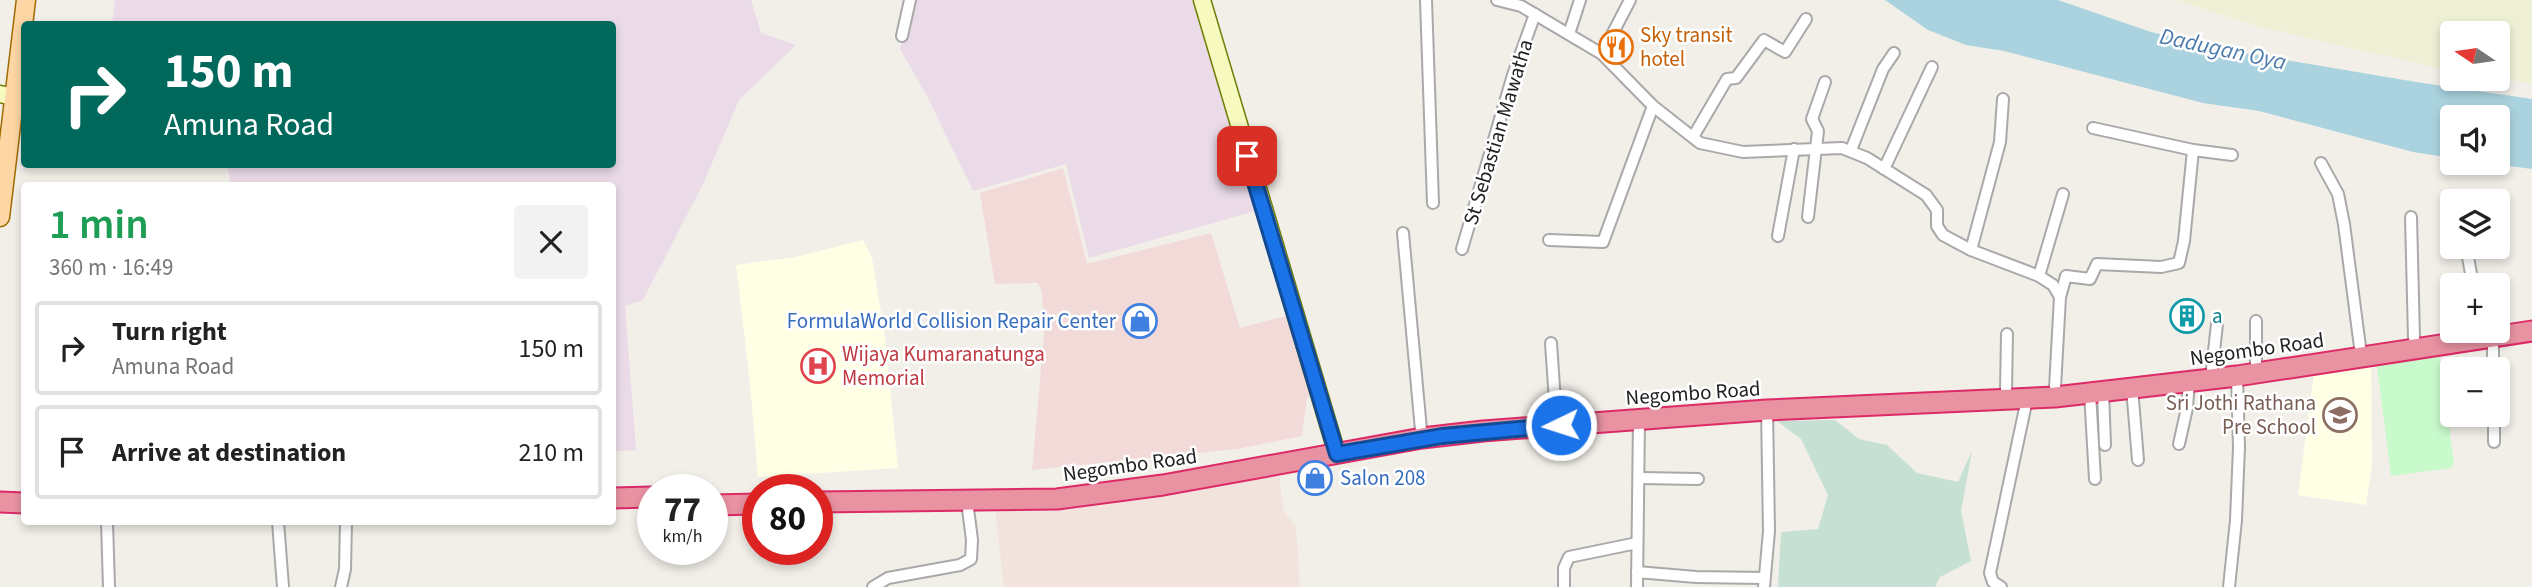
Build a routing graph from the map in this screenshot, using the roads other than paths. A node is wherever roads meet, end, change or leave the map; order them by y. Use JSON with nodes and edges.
{"nodes":[{"id":1,"x":26,"y":0,"type":"edge"},
{"id":2,"x":910,"y":0,"type":"edge"},
{"id":3,"x":1202,"y":0,"type":"edge"},
{"id":4,"x":1426,"y":0,"type":"edge"},
{"id":5,"x":1497,"y":0,"type":"edge"},
{"id":6,"x":1580,"y":0,"type":"edge"},
{"id":7,"x":1630,"y":0,"type":"edge"},
{"id":8,"x":1522,"y":3,"type":"edge"},
{"id":9,"x":1535,"y":15,"type":"junction"},
{"id":10,"x":1806,"y":19,"type":"dead end"},
{"id":11,"x":22,"y":21,"type":"edge"},
{"id":12,"x":21,"y":25,"type":"edge"},
{"id":13,"x":1569,"y":34,"type":"junction"},
{"id":14,"x":902,"y":36,"type":"dead end"},
{"id":15,"x":1894,"y":52,"type":"dead end"},
{"id":16,"x":1602,"y":54,"type":"junction"},
{"id":17,"x":1932,"y":67,"type":"dead end"},
{"id":18,"x":1825,"y":82,"type":"dead end"},
{"id":19,"x":7,"y":96,"type":"edge"},
{"id":20,"x":2003,"y":99,"type":"dead end"},
{"id":21,"x":1653,"y":106,"type":"junction"},
{"id":22,"x":2093,"y":128,"type":"dead end"},
{"id":23,"x":1693,"y":137,"type":"junction"},
{"id":24,"x":1794,"y":149,"type":"junction"},
{"id":25,"x":1816,"y":149,"type":"junction"},
{"id":26,"x":1851,"y":150,"type":"junction"},
{"id":27,"x":2193,"y":150,"type":"junction"},
{"id":28,"x":2232,"y":155,"type":"dead end"},
{"id":29,"x":2321,"y":163,"type":"dead end"},
{"id":30,"x":1884,"y":169,"type":"junction"},
{"id":31,"x":2063,"y":194,"type":"dead end"},
{"id":32,"x":1433,"y":203,"type":"dead end"},
{"id":33,"x":1808,"y":217,"type":"dead end"},
{"id":34,"x":2411,"y":217,"type":"dead end"},
{"id":35,"x":0,"y":218,"type":"edge"},
{"id":36,"x":1403,"y":233,"type":"dead end"},
{"id":37,"x":1778,"y":236,"type":"dead end"},
{"id":38,"x":1549,"y":240,"type":"dead end"},
{"id":39,"x":1462,"y":249,"type":"dead end"},
{"id":40,"x":1971,"y":250,"type":"junction"},
{"id":41,"x":2039,"y":276,"type":"junction"},
{"id":42,"x":2060,"y":297,"type":"junction"},
{"id":43,"x":2532,"y":320,"type":"edge"},
{"id":44,"x":2256,"y":321,"type":"dead end"},
{"id":45,"x":2217,"y":324,"type":"dead end"},
{"id":46,"x":2510,"y":327,"type":"edge"},
{"id":47,"x":2510,"y":331,"type":"edge"},
{"id":48,"x":2532,"y":331,"type":"edge"},
{"id":49,"x":2007,"y":334,"type":"dead end"},
{"id":50,"x":2440,"y":334,"type":"edge"},
{"id":51,"x":2414,"y":338,"type":"junction"},
{"id":52,"x":2440,"y":341,"type":"edge"},
{"id":53,"x":1551,"y":342,"type":"dead end"},
{"id":54,"x":2360,"y":348,"type":"junction"},
{"id":55,"x":2256,"y":363,"type":"junction"},
{"id":56,"x":2212,"y":369,"type":"junction"},
{"id":57,"x":2237,"y":376,"type":"junction"},
{"id":58,"x":2189,"y":381,"type":"junction"},
{"id":59,"x":2055,"y":388,"type":"junction"},
{"id":60,"x":2132,"y":388,"type":"junction"},
{"id":61,"x":2006,"y":391,"type":"junction"},
{"id":62,"x":2097,"y":392,"type":"junction"},
{"id":63,"x":2027,"y":399,"type":"junction"},
{"id":64,"x":1767,"y":410,"type":"junction"},
{"id":65,"x":1556,"y":416,"type":"junction"},
{"id":66,"x":1640,"y":419,"type":"junction"},
{"id":67,"x":2494,"y":427,"type":"edge"},
{"id":68,"x":1422,"y":430,"type":"junction"},
{"id":69,"x":2494,"y":442,"type":"dead end"},
{"id":70,"x":2179,"y":444,"type":"dead end"},
{"id":71,"x":2105,"y":445,"type":"dead end"},
{"id":72,"x":1336,"y":449,"type":"junction"},
{"id":73,"x":2138,"y":460,"type":"dead end"},
{"id":74,"x":1640,"y":478,"type":"junction"},
{"id":75,"x":1698,"y":479,"type":"dead end"},
{"id":76,"x":2095,"y":479,"type":"dead end"},
{"id":77,"x":833,"y":493,"type":"edge"},
{"id":78,"x":637,"y":497,"type":"edge"},
{"id":79,"x":616,"y":498,"type":"edge"},
{"id":80,"x":967,"y":501,"type":"junction"},
{"id":81,"x":0,"y":502,"type":"edge"},
{"id":82,"x":833,"y":502,"type":"edge"},
{"id":83,"x":21,"y":503,"type":"edge"},
{"id":84,"x":616,"y":508,"type":"edge"},
{"id":85,"x":637,"y":508,"type":"edge"},
{"id":86,"x":0,"y":514,"type":"edge"},
{"id":87,"x":21,"y":514,"type":"edge"},
{"id":88,"x":107,"y":525,"type":"edge"},
{"id":89,"x":278,"y":525,"type":"edge"},
{"id":90,"x":346,"y":525,"type":"edge"},
{"id":91,"x":1637,"y":543,"type":"junction"},
{"id":92,"x":1637,"y":572,"type":"junction"},
{"id":93,"x":1696,"y":582,"type":"edge"},
{"id":94,"x":1764,"y":583,"type":"edge"},
{"id":95,"x":108,"y":587,"type":"edge"},
{"id":96,"x":283,"y":587,"type":"edge"},
{"id":97,"x":341,"y":587,"type":"edge"},
{"id":98,"x":873,"y":587,"type":"edge"},
{"id":99,"x":1564,"y":587,"type":"edge"},
{"id":100,"x":1636,"y":587,"type":"edge"},
{"id":101,"x":2001,"y":587,"type":"edge"},
{"id":102,"x":2229,"y":587,"type":"edge"}],
"edges":[{"from":1,"to":11,"type":"main road"},
{"from":2,"to":14,"type":"street"},
{"from":3,"to":72,"type":"street"},
{"from":4,"to":32,"type":"street"},
{"from":5,"to":8,"type":"street"},
{"from":6,"to":13,"type":"street"},
{"from":7,"to":16,"type":"street"},
{"from":8,"to":9,"type":"street"},
{"from":9,"to":13,"type":"street"},
{"from":9,"to":39,"type":"street","name":"St Sebastian Mawatha"},
{"from":10,"to":23,"type":"street"},
{"from":12,"to":19,"type":"main road"},
{"from":13,"to":16,"type":"street"},
{"from":15,"to":26,"type":"street"},
{"from":16,"to":21,"type":"street"},
{"from":17,"to":30,"type":"street"},
{"from":18,"to":25,"type":"street"},
{"from":19,"to":35,"type":"main road"},
{"from":20,"to":40,"type":"street"},
{"from":21,"to":23,"type":"street"},
{"from":21,"to":38,"type":"street"},
{"from":22,"to":27,"type":"street"},
{"from":23,"to":24,"type":"street"},
{"from":24,"to":25,"type":"street"},
{"from":24,"to":37,"type":"street"},
{"from":25,"to":26,"type":"street"},
{"from":25,"to":33,"type":"street"},
{"from":26,"to":30,"type":"street"},
{"from":27,"to":28,"type":"street"},
{"from":27,"to":42,"type":"street"},
{"from":29,"to":54,"type":"street"},
{"from":30,"to":40,"type":"street"},
{"from":31,"to":41,"type":"street"},
{"from":34,"to":51,"type":"street"},
{"from":36,"to":68,"type":"street"},
{"from":40,"to":41,"type":"street"},
{"from":41,"to":42,"type":"street"},
{"from":42,"to":59,"type":"street"},
{"from":43,"to":46,"type":"highway","name":"Negombo Road"},
{"from":44,"to":55,"type":"street"},
{"from":45,"to":56,"type":"street"},
{"from":47,"to":48,"type":"highway","name":"Negombo Road"},
{"from":49,"to":61,"type":"street"},
{"from":50,"to":51,"type":"highway","name":"Negombo Road"},
{"from":51,"to":54,"type":"highway","name":"Negombo Road"},
{"from":52,"to":57,"type":"highway","name":"Negombo Road"},
{"from":53,"to":65,"type":"street"},
{"from":54,"to":55,"type":"highway","name":"Negombo Road"},
{"from":55,"to":56,"type":"highway","name":"Negombo Road"},
{"from":56,"to":59,"type":"highway","name":"Negombo Road"},
{"from":57,"to":58,"type":"highway","name":"Negombo Road"},
{"from":57,"to":102,"type":"street"},
{"from":58,"to":60,"type":"highway","name":"Negombo Road"},
{"from":58,"to":70,"type":"street"},
{"from":59,"to":61,"type":"highway","name":"Negombo Road"},
{"from":60,"to":62,"type":"highway","name":"Negombo Road"},
{"from":60,"to":73,"type":"street"},
{"from":61,"to":65,"type":"highway","name":"Negombo Road"},
{"from":62,"to":63,"type":"highway","name":"Negombo Road"},
{"from":62,"to":71,"type":"street"},
{"from":62,"to":76,"type":"street"},
{"from":63,"to":64,"type":"highway","name":"Negombo Road"},
{"from":63,"to":101,"type":"street"},
{"from":64,"to":66,"type":"highway","name":"Negombo Road"},
{"from":64,"to":94,"type":"street"},
{"from":65,"to":68,"type":"highway","name":"Negombo Road"},
{"from":66,"to":72,"type":"highway","name":"Negombo Road"},
{"from":66,"to":74,"type":"street"},
{"from":67,"to":69,"type":"street"},
{"from":68,"to":72,"type":"highway","name":"Negombo Road"},
{"from":72,"to":77,"type":"highway","name":"Negombo Road"},
{"from":72,"to":80,"type":"highway","name":"Negombo Road"},
{"from":74,"to":75,"type":"street"},
{"from":74,"to":91,"type":"street"},
{"from":78,"to":79,"type":"highway"},
{"from":80,"to":82,"type":"highway","name":"Negombo Road"},
{"from":80,"to":98,"type":"street"},
{"from":81,"to":83,"type":"highway"},
{"from":84,"to":85,"type":"highway"},
{"from":86,"to":87,"type":"highway"},
{"from":88,"to":95,"type":"street"},
{"from":89,"to":96,"type":"street"},
{"from":90,"to":97,"type":"street"},
{"from":91,"to":92,"type":"street"},
{"from":91,"to":99,"type":"street"},
{"from":92,"to":93,"type":"street"},
{"from":92,"to":100,"type":"street"},
{"from":93,"to":94,"type":"street"}]}
